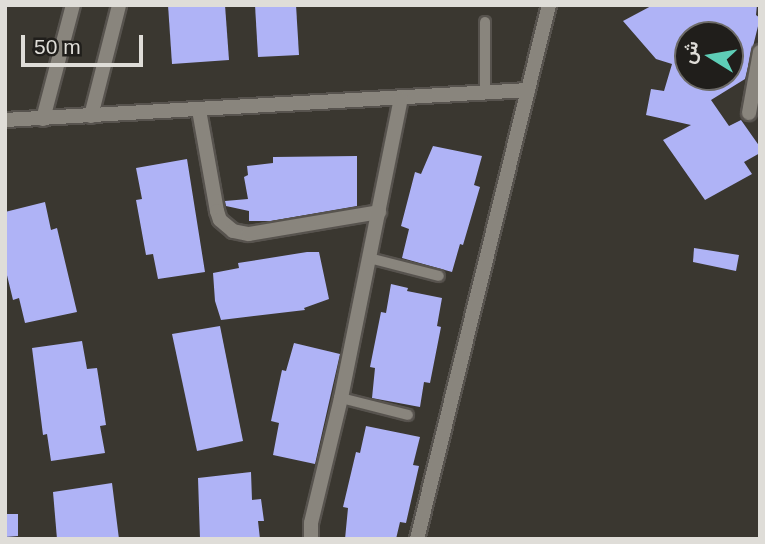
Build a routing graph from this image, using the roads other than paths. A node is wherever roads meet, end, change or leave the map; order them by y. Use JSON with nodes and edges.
{"nodes":[{"id":1,"x":73,"y":5,"type":"edge"},
{"id":2,"x":119,"y":5,"type":"edge"},
{"id":3,"x":549,"y":5,"type":"edge"},
{"id":4,"x":485,"y":22,"type":"dead end"},
{"id":5,"x":760,"y":52,"type":"edge"},
{"id":6,"x":528,"y":90,"type":"junction"},
{"id":7,"x":485,"y":93,"type":"junction"},
{"id":8,"x":401,"y":99,"type":"junction"},
{"id":9,"x":199,"y":110,"type":"junction"},
{"id":10,"x":749,"y":113,"type":"dead end"},
{"id":11,"x":91,"y":116,"type":"junction"},
{"id":12,"x":5,"y":120,"type":"edge"},
{"id":13,"x":43,"y":120,"type":"junction"},
{"id":14,"x":379,"y":212,"type":"junction"},
{"id":15,"x":369,"y":258,"type":"junction"},
{"id":16,"x":439,"y":276,"type":"dead end"},
{"id":17,"x":341,"y":398,"type":"junction"},
{"id":18,"x":408,"y":415,"type":"dead end"},
{"id":19,"x":311,"y":539,"type":"edge"},
{"id":20,"x":416,"y":539,"type":"edge"}],
"edges":[{"from":1,"to":13,"type":"street"},
{"from":2,"to":11,"type":"street"},
{"from":3,"to":6,"type":"street"},
{"from":4,"to":7,"type":"lane"},
{"from":5,"to":10,"type":"street"},
{"from":6,"to":7,"type":"street"},
{"from":6,"to":20,"type":"street"},
{"from":7,"to":8,"type":"street"},
{"from":8,"to":9,"type":"street"},
{"from":8,"to":14,"type":"street"},
{"from":9,"to":11,"type":"street"},
{"from":9,"to":14,"type":"street"},
{"from":11,"to":13,"type":"street"},
{"from":12,"to":13,"type":"street"},
{"from":14,"to":15,"type":"street"},
{"from":15,"to":16,"type":"lane"},
{"from":15,"to":17,"type":"street"},
{"from":17,"to":18,"type":"lane"},
{"from":17,"to":19,"type":"street"}]}
